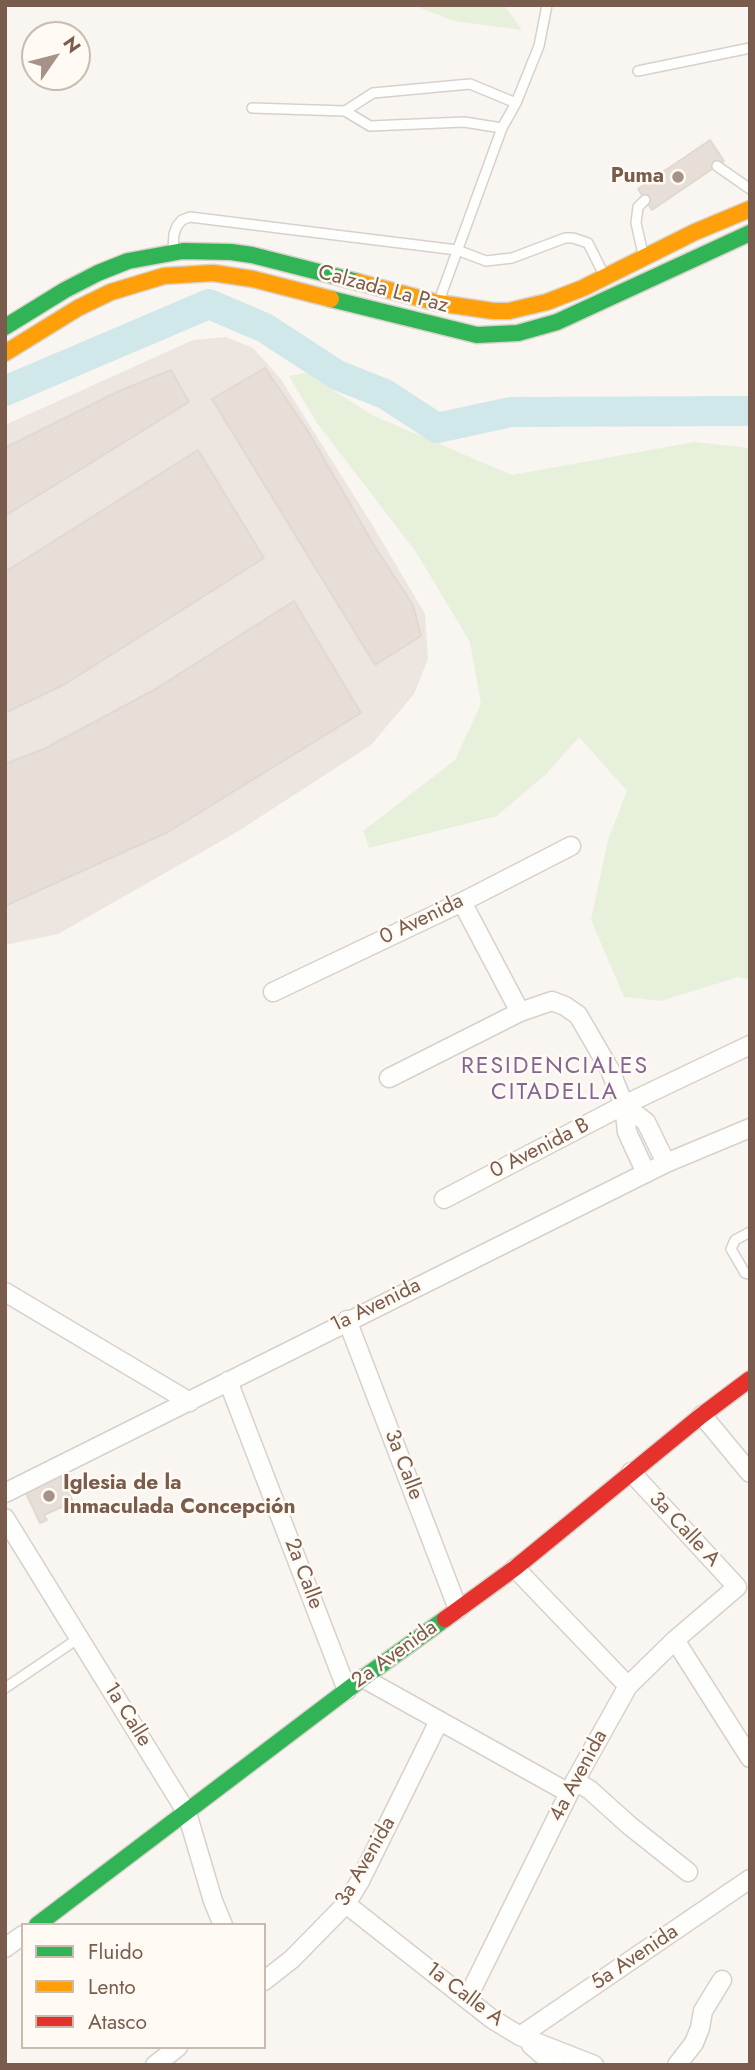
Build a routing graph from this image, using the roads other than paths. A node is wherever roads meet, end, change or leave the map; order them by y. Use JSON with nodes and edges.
{"nodes":[{"id":1,"x":547,"y":5,"type":"edge"},
{"id":2,"x":750,"y":48,"type":"edge"},
{"id":3,"x":638,"y":71,"type":"dead end"},
{"id":4,"x":516,"y":103,"type":"junction"},
{"id":5,"x":252,"y":108,"type":"dead end"},
{"id":6,"x":345,"y":111,"type":"junction"},
{"id":7,"x":502,"y":128,"type":"junction"},
{"id":8,"x":717,"y":166,"type":"dead end"},
{"id":9,"x":750,"y":189,"type":"edge"},
{"id":10,"x":645,"y":200,"type":"dead end"},
{"id":11,"x":750,"y":209,"type":"edge"},
{"id":12,"x":750,"y":233,"type":"edge"},
{"id":13,"x":457,"y":250,"type":"junction"},
{"id":14,"x":173,"y":252,"type":"junction"},
{"id":15,"x":644,"y":257,"type":"junction"},
{"id":16,"x":605,"y":278,"type":"junction"},
{"id":17,"x":438,"y":303,"type":"junction"},
{"id":18,"x":5,"y":327,"type":"edge"},
{"id":19,"x":5,"y":353,"type":"edge"},
{"id":20,"x":571,"y":846,"type":"dead end"},
{"id":21,"x":462,"y":902,"type":"junction"},
{"id":22,"x":272,"y":992,"type":"dead end"},
{"id":23,"x":520,"y":1012,"type":"junction"},
{"id":24,"x":750,"y":1045,"type":"edge"},
{"id":25,"x":389,"y":1078,"type":"dead end"},
{"id":26,"x":624,"y":1105,"type":"junction"},
{"id":27,"x":750,"y":1128,"type":"edge"},
{"id":28,"x":666,"y":1163,"type":"junction"},
{"id":29,"x":646,"y":1173,"type":"junction"},
{"id":30,"x":444,"y":1199,"type":"dead end"},
{"id":31,"x":750,"y":1232,"type":"edge"},
{"id":32,"x":750,"y":1274,"type":"edge"},
{"id":33,"x":5,"y":1292,"type":"edge"},
{"id":34,"x":347,"y":1320,"type":"junction"},
{"id":35,"x":750,"y":1380,"type":"edge"},
{"id":36,"x":228,"y":1381,"type":"junction"},
{"id":37,"x":190,"y":1402,"type":"junction"},
{"id":38,"x":702,"y":1415,"type":"junction"},
{"id":39,"x":631,"y":1472,"type":"junction"},
{"id":40,"x":750,"y":1473,"type":"edge"},
{"id":41,"x":5,"y":1493,"type":"edge"},
{"id":42,"x":5,"y":1518,"type":"edge"},
{"id":43,"x":515,"y":1568,"type":"junction"},
{"id":44,"x":737,"y":1587,"type":"joint"},
{"id":45,"x":458,"y":1609,"type":"junction"},
{"id":46,"x":79,"y":1638,"type":"junction"},
{"id":47,"x":675,"y":1640,"type":"junction"},
{"id":48,"x":363,"y":1678,"type":"junction"},
{"id":49,"x":628,"y":1686,"type":"junction"},
{"id":50,"x":5,"y":1688,"type":"edge"},
{"id":51,"x":347,"y":1690,"type":"junction"},
{"id":52,"x":439,"y":1721,"type":"junction"},
{"id":53,"x":750,"y":1758,"type":"edge"},
{"id":54,"x":572,"y":1787,"type":"junction"},
{"id":55,"x":187,"y":1813,"type":"junction"},
{"id":56,"x":688,"y":1872,"type":"dead end"},
{"id":57,"x":750,"y":1879,"type":"edge"},
{"id":58,"x":346,"y":1904,"type":"junction"},
{"id":59,"x":40,"y":1923,"type":"edge"},
{"id":60,"x":222,"y":1923,"type":"edge"},
{"id":61,"x":21,"y":1936,"type":"edge"},
{"id":62,"x":5,"y":1948,"type":"edge"},
{"id":63,"x":266,"y":1979,"type":"edge"},
{"id":64,"x":722,"y":1980,"type":"dead end"},
{"id":65,"x":467,"y":1999,"type":"junction"},
{"id":66,"x":520,"y":2036,"type":"junction"},
{"id":67,"x":175,"y":2049,"type":"edge"},
{"id":68,"x":155,"y":2065,"type":"edge"},
{"id":69,"x":554,"y":2065,"type":"edge"},
{"id":70,"x":594,"y":2065,"type":"edge"},
{"id":71,"x":677,"y":2065,"type":"edge"}],
"edges":[{"from":1,"to":4,"type":"lane"},
{"from":2,"to":3,"type":"lane"},
{"from":4,"to":6,"type":"lane"},
{"from":4,"to":7,"type":"lane"},
{"from":5,"to":6,"type":"lane"},
{"from":6,"to":7,"type":"lane"},
{"from":7,"to":13,"type":"lane"},
{"from":8,"to":9,"type":"lane"},
{"from":10,"to":15,"type":"lane"},
{"from":11,"to":15,"type":"main road","name":"Calzada La Paz"},
{"from":12,"to":19,"type":"main road","name":"Calzada La Paz"},
{"from":13,"to":14,"type":"lane"},
{"from":13,"to":16,"type":"lane"},
{"from":13,"to":17,"type":"lane"},
{"from":14,"to":17,"type":"main road","name":"Calzada La Paz"},
{"from":14,"to":18,"type":"main road","name":"Calzada La Paz"},
{"from":15,"to":16,"type":"main road","name":"Calzada La Paz"},
{"from":16,"to":17,"type":"main road","name":"Calzada La Paz"},
{"from":20,"to":21,"type":"street","name":"0 Avenida"},
{"from":21,"to":22,"type":"street","name":"0 Avenida"},
{"from":21,"to":23,"type":"street"},
{"from":23,"to":25,"type":"street"},
{"from":23,"to":26,"type":"street"},
{"from":24,"to":26,"type":"street","name":"0 Avenida B"},
{"from":26,"to":28,"type":"street"},
{"from":26,"to":29,"type":"street"},
{"from":26,"to":30,"type":"street","name":"0 Avenida B"},
{"from":27,"to":28,"type":"street","name":"1a Avenida"},
{"from":28,"to":29,"type":"street","name":"1a Avenida"},
{"from":29,"to":34,"type":"street","name":"1a Avenida"},
{"from":31,"to":32,"type":"lane"},
{"from":33,"to":37,"type":"street"},
{"from":34,"to":36,"type":"street","name":"1a Avenida"},
{"from":34,"to":45,"type":"street","name":"3a Calle"},
{"from":35,"to":38,"type":"main road","name":"2a Avenida"},
{"from":36,"to":37,"type":"street","name":"1a Avenida"},
{"from":36,"to":51,"type":"street","name":"2a Calle"},
{"from":37,"to":41,"type":"street","name":"1a Avenida"},
{"from":38,"to":39,"type":"main road","name":"2a Avenida"},
{"from":38,"to":40,"type":"street"},
{"from":39,"to":43,"type":"main road","name":"2a Avenida"},
{"from":39,"to":44,"type":"street","name":"3a Calle A"},
{"from":42,"to":46,"type":"street","name":"1a Calle"},
{"from":43,"to":45,"type":"main road","name":"2a Avenida"},
{"from":43,"to":49,"type":"street"},
{"from":44,"to":47,"type":"street","name":"4a Avenida"},
{"from":45,"to":48,"type":"main road","name":"2a Avenida"},
{"from":46,"to":50,"type":"lane"},
{"from":46,"to":55,"type":"street","name":"1a Calle"},
{"from":47,"to":49,"type":"street","name":"4a Avenida"},
{"from":47,"to":53,"type":"street"},
{"from":48,"to":51,"type":"main road","name":"2a Avenida"},
{"from":48,"to":52,"type":"street"},
{"from":49,"to":54,"type":"street","name":"4a Avenida"},
{"from":51,"to":55,"type":"main road","name":"2a Avenida"},
{"from":52,"to":54,"type":"street"},
{"from":52,"to":58,"type":"street","name":"3a Avenida"},
{"from":54,"to":56,"type":"street"},
{"from":54,"to":65,"type":"street","name":"4a Avenida"},
{"from":55,"to":59,"type":"main road","name":"2a Avenida"},
{"from":55,"to":60,"type":"street","name":"1a Calle"},
{"from":57,"to":66,"type":"street","name":"5a Avenida"},
{"from":58,"to":63,"type":"street","name":"3a Avenida"},
{"from":58,"to":65,"type":"street","name":"1a Calle A"},
{"from":61,"to":62,"type":"street"},
{"from":64,"to":71,"type":"street"},
{"from":65,"to":66,"type":"street","name":"1a Calle A"},
{"from":66,"to":69,"type":"street"},
{"from":66,"to":70,"type":"street","name":"1a Calle A"},
{"from":67,"to":68,"type":"street"}]}
